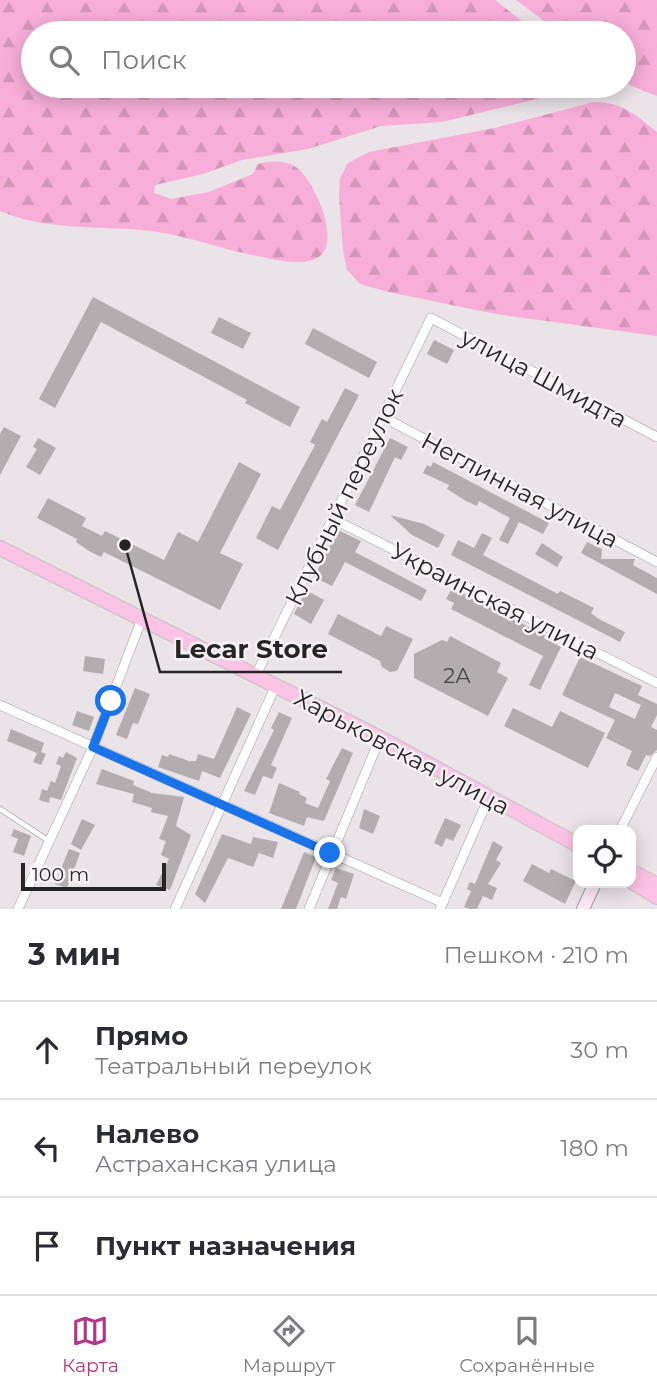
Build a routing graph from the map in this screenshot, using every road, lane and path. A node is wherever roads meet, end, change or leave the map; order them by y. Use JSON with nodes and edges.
{"nodes":[{"id":1,"x":431,"y":318,"type":"joint"},
{"id":2,"x":383,"y":417,"type":"junction"},
{"id":3,"x":657,"y":438,"type":"edge"},
{"id":4,"x":333,"y":519,"type":"junction"},
{"id":5,"x":0,"y":548,"type":"edge"},
{"id":6,"x":657,"y":562,"type":"edge"},
{"id":7,"x":141,"y":621,"type":"junction"},
{"id":8,"x":256,"y":675,"type":"junction"},
{"id":9,"x":657,"y":683,"type":"edge"},
{"id":10,"x":275,"y":685,"type":"junction"},
{"id":11,"x":0,"y":705,"type":"edge"},
{"id":12,"x":380,"y":738,"type":"junction"},
{"id":13,"x":93,"y":747,"type":"junction"},
{"id":14,"x":657,"y":757,"type":"edge"},
{"id":15,"x":489,"y":797,"type":"junction"},
{"id":16,"x":220,"y":803,"type":"junction"},
{"id":17,"x":0,"y":809,"type":"edge"},
{"id":18,"x":623,"y":825,"type":"edge"},
{"id":19,"x":51,"y":841,"type":"junction"},
{"id":20,"x":573,"y":842,"type":"edge"},
{"id":21,"x":330,"y":853,"type":"junction"},
{"id":22,"x":636,"y":874,"type":"edge"},
{"id":23,"x":636,"y":884,"type":"edge"},
{"id":24,"x":657,"y":885,"type":"edge"},
{"id":25,"x":593,"y":888,"type":"edge"},
{"id":26,"x":657,"y":897,"type":"edge"},
{"id":27,"x":441,"y":906,"type":"edge"},
{"id":28,"x":18,"y":909,"type":"edge"},
{"id":29,"x":175,"y":909,"type":"edge"},
{"id":30,"x":309,"y":909,"type":"edge"},
{"id":31,"x":583,"y":909,"type":"edge"}],
"edges":[{"from":1,"to":2,"type":"street","name":"Клубный переулок"},
{"from":1,"to":3,"type":"street","name":"улица Шмидта"},
{"from":2,"to":4,"type":"street","name":"Клубный переулок"},
{"from":2,"to":6,"type":"street","name":"Неглинная улица"},
{"from":4,"to":8,"type":"street","name":"Клубный переулок"},
{"from":4,"to":9,"type":"street","name":"Украинская улица"},
{"from":5,"to":7,"type":"highway","name":"Харьковская улица"},
{"from":7,"to":8,"type":"highway","name":"Харьковская улица"},
{"from":7,"to":13,"type":"street"},
{"from":8,"to":10,"type":"highway","name":"Харьковская улица"},
{"from":10,"to":12,"type":"highway","name":"Харьковская улица"},
{"from":10,"to":16,"type":"street"},
{"from":11,"to":13,"type":"street"},
{"from":12,"to":15,"type":"highway","name":"Харьковская улица"},
{"from":12,"to":21,"type":"street"},
{"from":13,"to":16,"type":"street"},
{"from":13,"to":19,"type":"street"},
{"from":14,"to":18,"type":"street"},
{"from":15,"to":20,"type":"highway","name":"Харьковская улица"},
{"from":15,"to":27,"type":"street"},
{"from":16,"to":21,"type":"street"},
{"from":16,"to":29,"type":"street"},
{"from":17,"to":19,"type":"lane"},
{"from":19,"to":28,"type":"street"},
{"from":21,"to":27,"type":"street"},
{"from":21,"to":30,"type":"street"},
{"from":22,"to":24,"type":"highway"},
{"from":23,"to":26,"type":"highway"},
{"from":25,"to":31,"type":"main road"}]}
